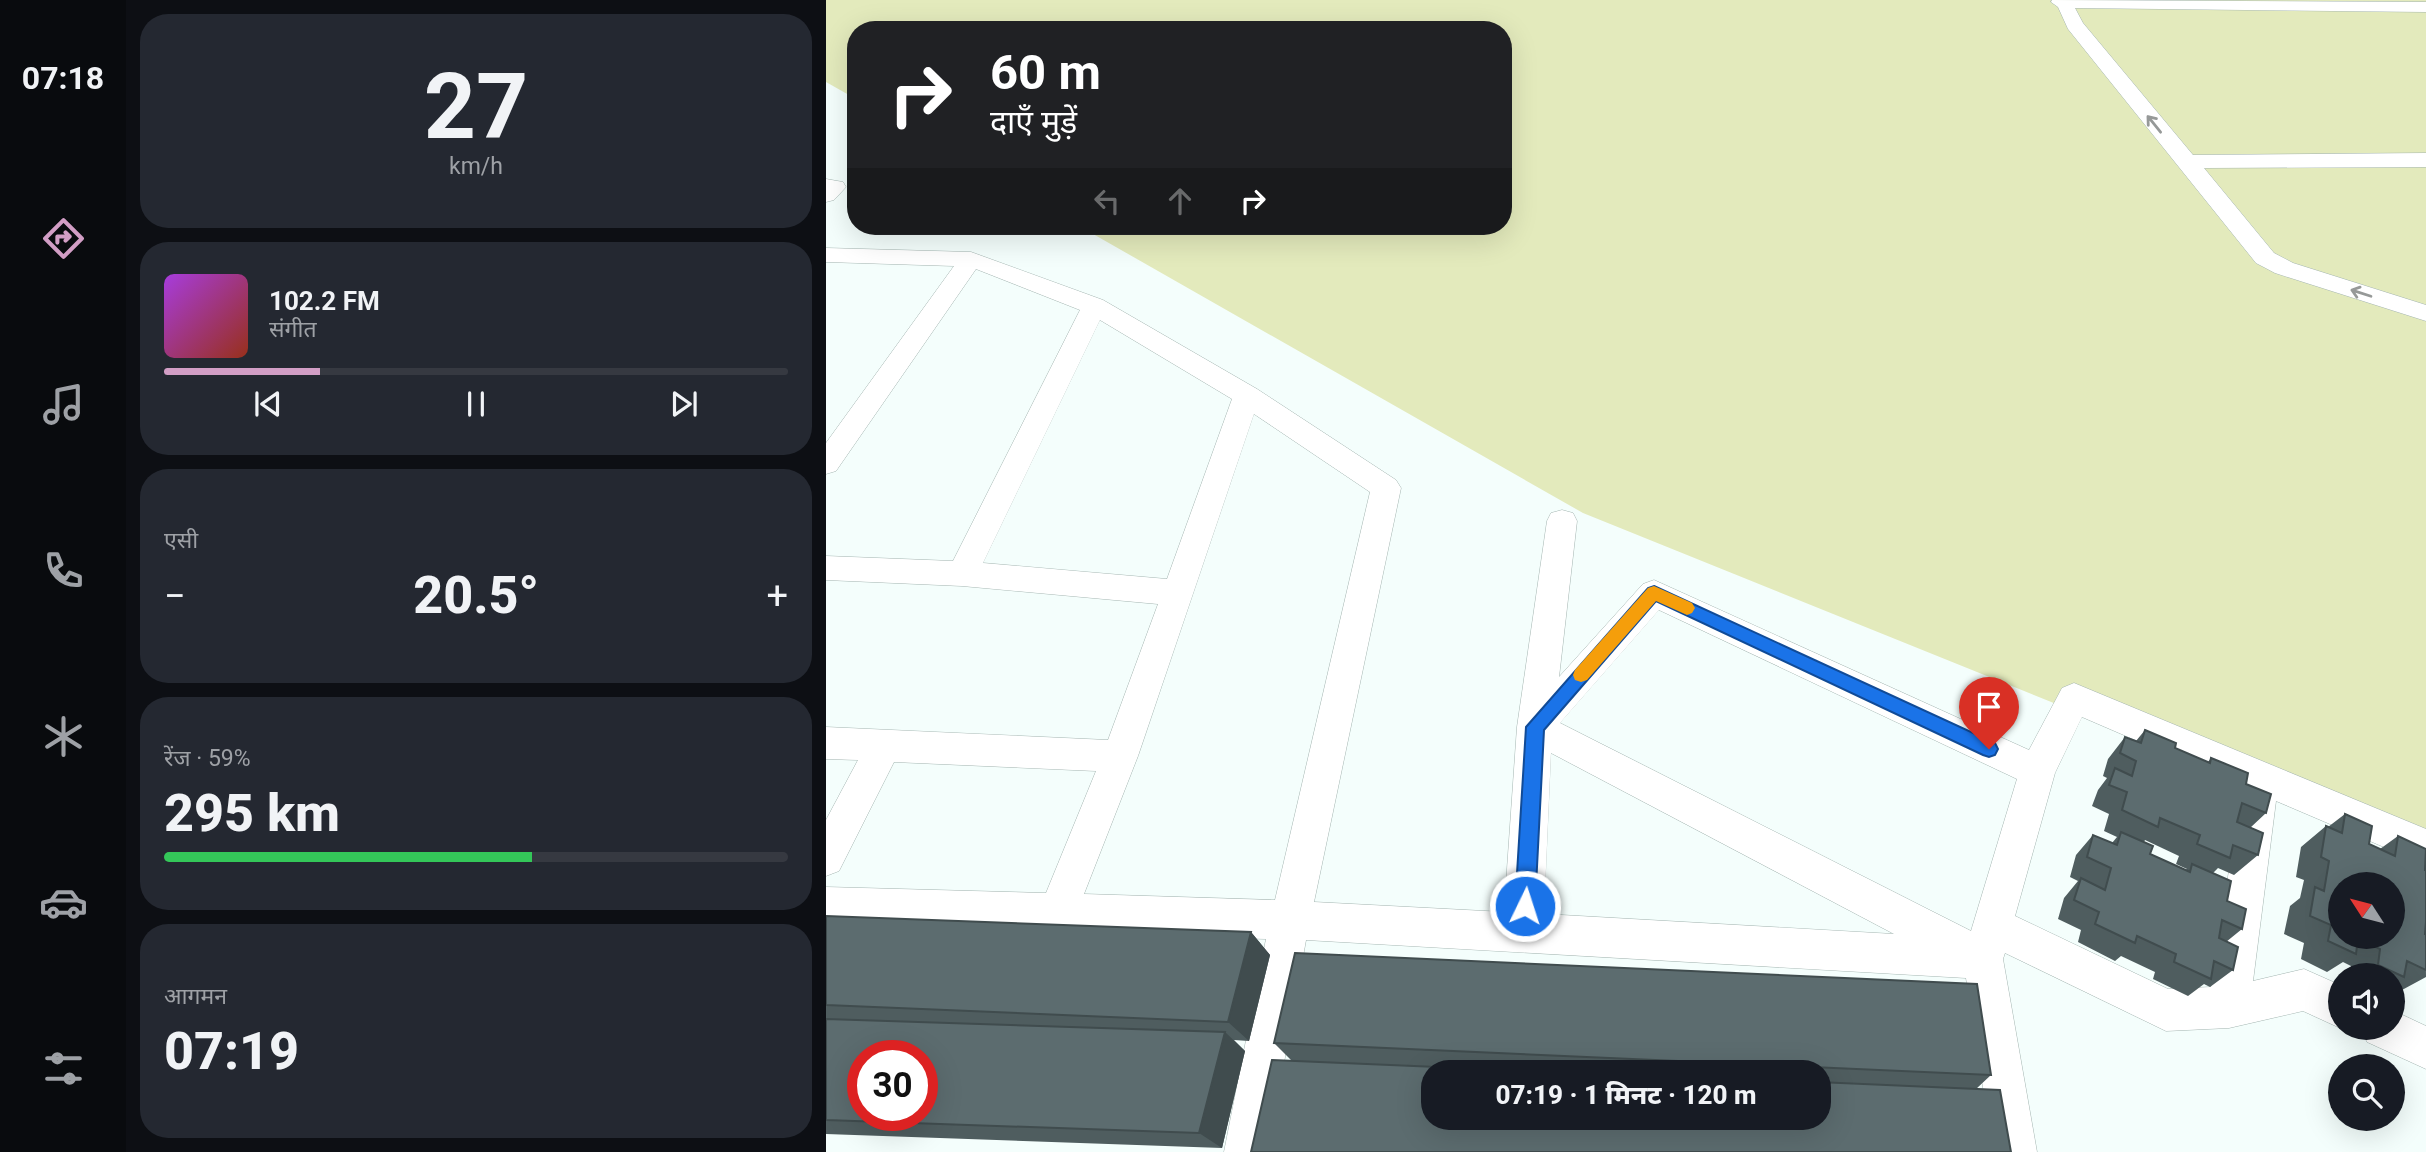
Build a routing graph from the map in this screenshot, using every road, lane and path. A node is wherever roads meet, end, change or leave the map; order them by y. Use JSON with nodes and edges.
{"nodes":[{"id":1,"x":2062,"y":3,"type":"edge"},
{"id":2,"x":2426,"y":7,"type":"edge"},
{"id":3,"x":2385,"y":160,"type":"junction"},
{"id":4,"x":2426,"y":160,"type":"edge"},
{"id":5,"x":2196,"y":161,"type":"junction"},
{"id":6,"x":2426,"y":171,"type":"edge"},
{"id":7,"x":826,"y":186,"type":"edge"},
{"id":8,"x":826,"y":195,"type":"edge"},
{"id":9,"x":826,"y":255,"type":"edge"},
{"id":10,"x":971,"y":259,"type":"junction"},
{"id":11,"x":2426,"y":295,"type":"edge"},
{"id":12,"x":1094,"y":306,"type":"junction"},
{"id":13,"x":2426,"y":313,"type":"edge"},
{"id":14,"x":1247,"y":396,"type":"junction"},
{"id":15,"x":826,"y":464,"type":"edge"},
{"id":16,"x":1562,"y":522,"type":"dead end"},
{"id":17,"x":826,"y":568,"type":"edge"},
{"id":18,"x":962,"y":574,"type":"junction"},
{"id":19,"x":1178,"y":593,"type":"junction"},
{"id":20,"x":1535,"y":727,"type":"junction"},
{"id":21,"x":826,"y":743,"type":"edge"},
{"id":22,"x":884,"y":745,"type":"junction"},
{"id":23,"x":1120,"y":756,"type":"junction"},
{"id":24,"x":2037,"y":771,"type":"junction"},
{"id":25,"x":2262,"y":778,"type":"junction"},
{"id":26,"x":2426,"y":847,"type":"edge"},
{"id":27,"x":826,"y":858,"type":"edge"},
{"id":28,"x":826,"y":906,"type":"edge"},
{"id":29,"x":1057,"y":914,"type":"junction"},
{"id":30,"x":1290,"y":920,"type":"junction"},
{"id":31,"x":1523,"y":931,"type":"junction"},
{"id":32,"x":1988,"y":943,"type":"junction"},
{"id":33,"x":2328,"y":1001,"type":"edge"},
{"id":34,"x":2229,"y":1007,"type":"junction"},
{"id":35,"x":2405,"y":1038,"type":"edge"},
{"id":36,"x":2426,"y":1048,"type":"edge"},
{"id":37,"x":1246,"y":1152,"type":"edge"},
{"id":38,"x":2015,"y":1152,"type":"edge"}],
"edges":[{"from":1,"to":2,"type":"street"},
{"from":1,"to":5,"type":"street"},
{"from":3,"to":4,"type":"street"},
{"from":3,"to":5,"type":"street"},
{"from":3,"to":6,"type":"street"},
{"from":5,"to":11,"type":"street"},
{"from":13,"to":5,"type":"street","one_way":true},
{"from":7,"to":8,"type":"street"},
{"from":9,"to":10,"type":"street"},
{"from":10,"to":12,"type":"street"},
{"from":10,"to":15,"type":"street"},
{"from":12,"to":14,"type":"street"},
{"from":12,"to":18,"type":"street"},
{"from":14,"to":19,"type":"street"},
{"from":14,"to":30,"type":"street"},
{"from":16,"to":20,"type":"street"},
{"from":17,"to":18,"type":"street"},
{"from":18,"to":19,"type":"street"},
{"from":19,"to":23,"type":"street"},
{"from":20,"to":24,"type":"street"},
{"from":20,"to":31,"type":"street"},
{"from":20,"to":32,"type":"street"},
{"from":21,"to":22,"type":"street"},
{"from":22,"to":23,"type":"street"},
{"from":22,"to":27,"type":"street"},
{"from":23,"to":29,"type":"street"},
{"from":24,"to":25,"type":"street"},
{"from":24,"to":32,"type":"street"},
{"from":25,"to":26,"type":"street"},
{"from":25,"to":34,"type":"street"},
{"from":28,"to":29,"type":"street"},
{"from":29,"to":30,"type":"street"},
{"from":30,"to":31,"type":"street"},
{"from":30,"to":37,"type":"street"},
{"from":31,"to":32,"type":"street"},
{"from":32,"to":34,"type":"street"},
{"from":32,"to":38,"type":"street"},
{"from":33,"to":34,"type":"street"},
{"from":35,"to":36,"type":"street"}]}
